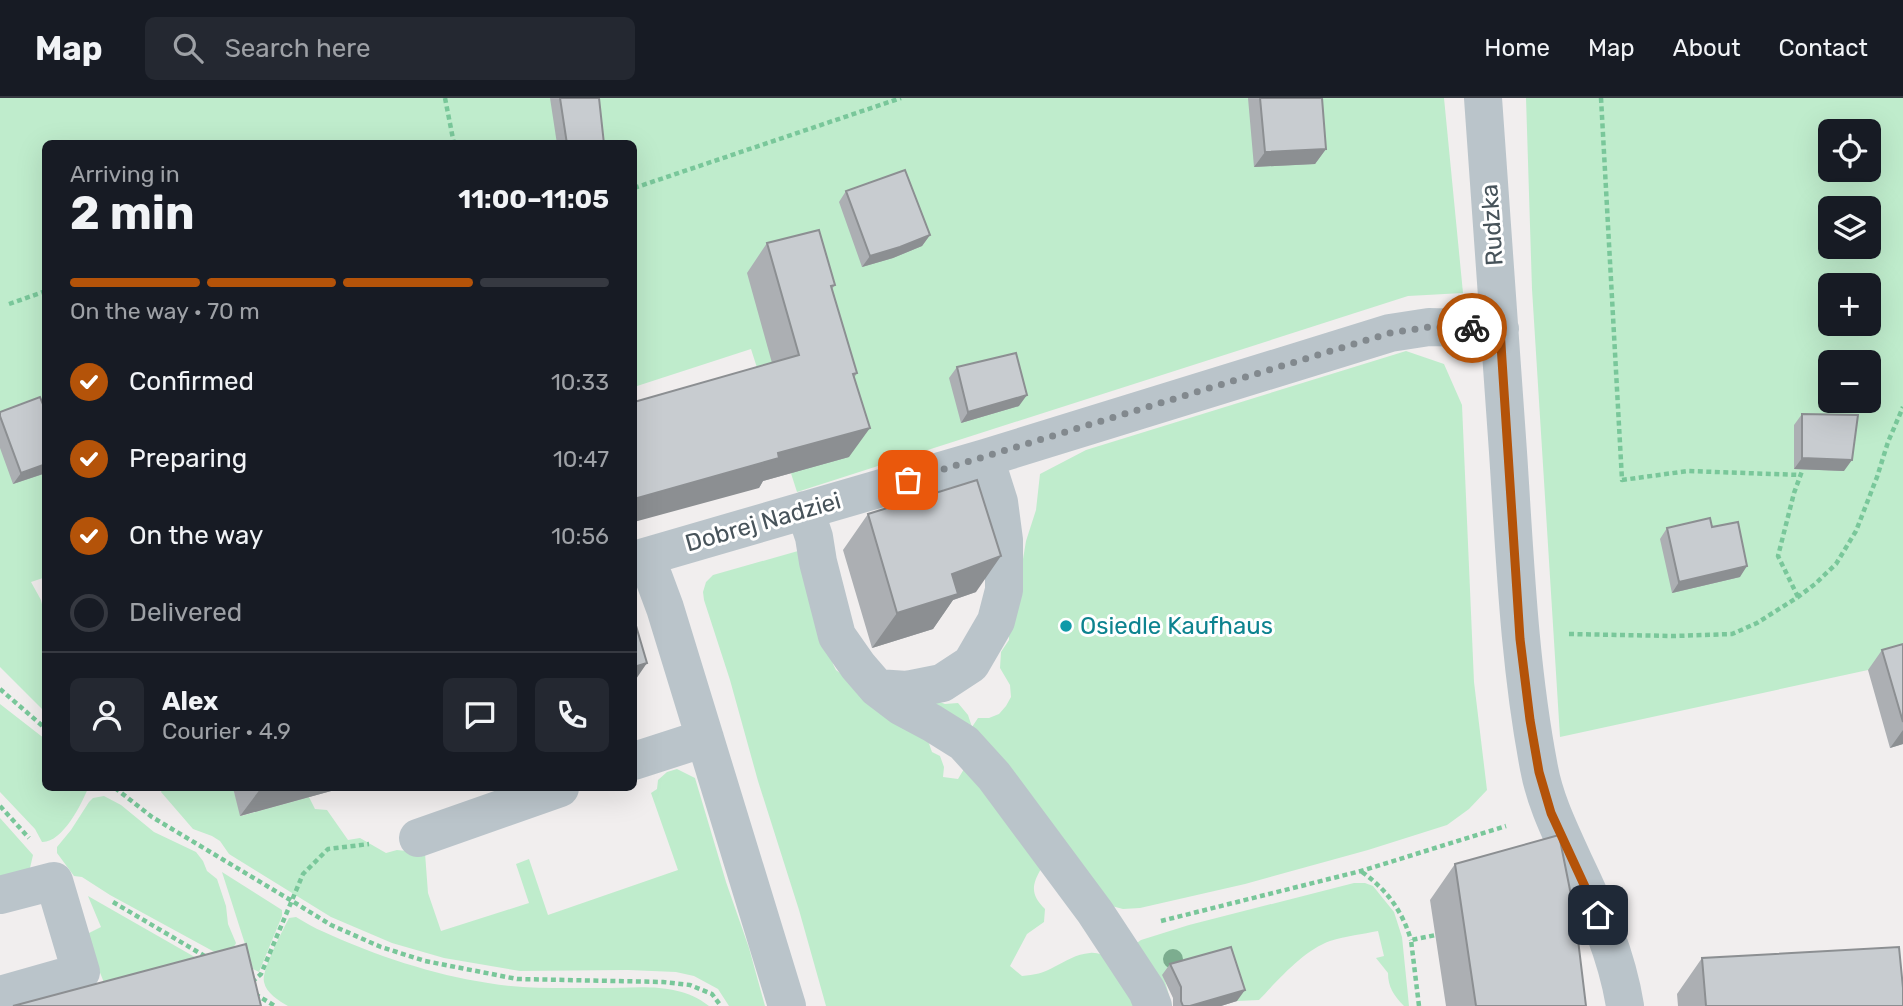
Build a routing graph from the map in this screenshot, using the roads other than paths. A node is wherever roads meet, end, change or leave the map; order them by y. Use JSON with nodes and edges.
{"nodes":[{"id":1,"x":1483,"y":98,"type":"edge"},
{"id":2,"x":1500,"y":329,"type":"junction"},
{"id":3,"x":985,"y":458,"type":"junction"},
{"id":4,"x":805,"y":510,"type":"junction"},
{"id":5,"x":640,"y":559,"type":"edge"},
{"id":6,"x":877,"y":688,"type":"junction"},
{"id":7,"x":705,"y":738,"type":"junction"},
{"id":8,"x":637,"y":760,"type":"edge"},
{"id":9,"x":551,"y":791,"type":"edge"},
{"id":10,"x":418,"y":838,"type":"road end"},
{"id":11,"x":0,"y":895,"type":"edge"},
{"id":12,"x":0,"y":995,"type":"edge"},
{"id":13,"x":788,"y":1006,"type":"edge"},
{"id":14,"x":1153,"y":1006,"type":"edge"},
{"id":15,"x":1626,"y":1006,"type":"edge"}],
"edges":[{"from":1,"to":2,"type":"street","name":"Rudzka"},
{"from":2,"to":3,"type":"street","name":"Dobrej Nadziei"},
{"from":2,"to":15,"type":"street","name":"Rudzka"},
{"from":3,"to":4,"type":"street","name":"Dobrej Nadziei"},
{"from":3,"to":6,"type":"street"},
{"from":4,"to":5,"type":"street","name":"Dobrej Nadziei"},
{"from":4,"to":6,"type":"street"},
{"from":5,"to":7,"type":"street"},
{"from":6,"to":14,"type":"street"},
{"from":7,"to":8,"type":"street"},
{"from":7,"to":13,"type":"street"},
{"from":9,"to":10,"type":"street"},
{"from":11,"to":12,"type":"street"}]}
